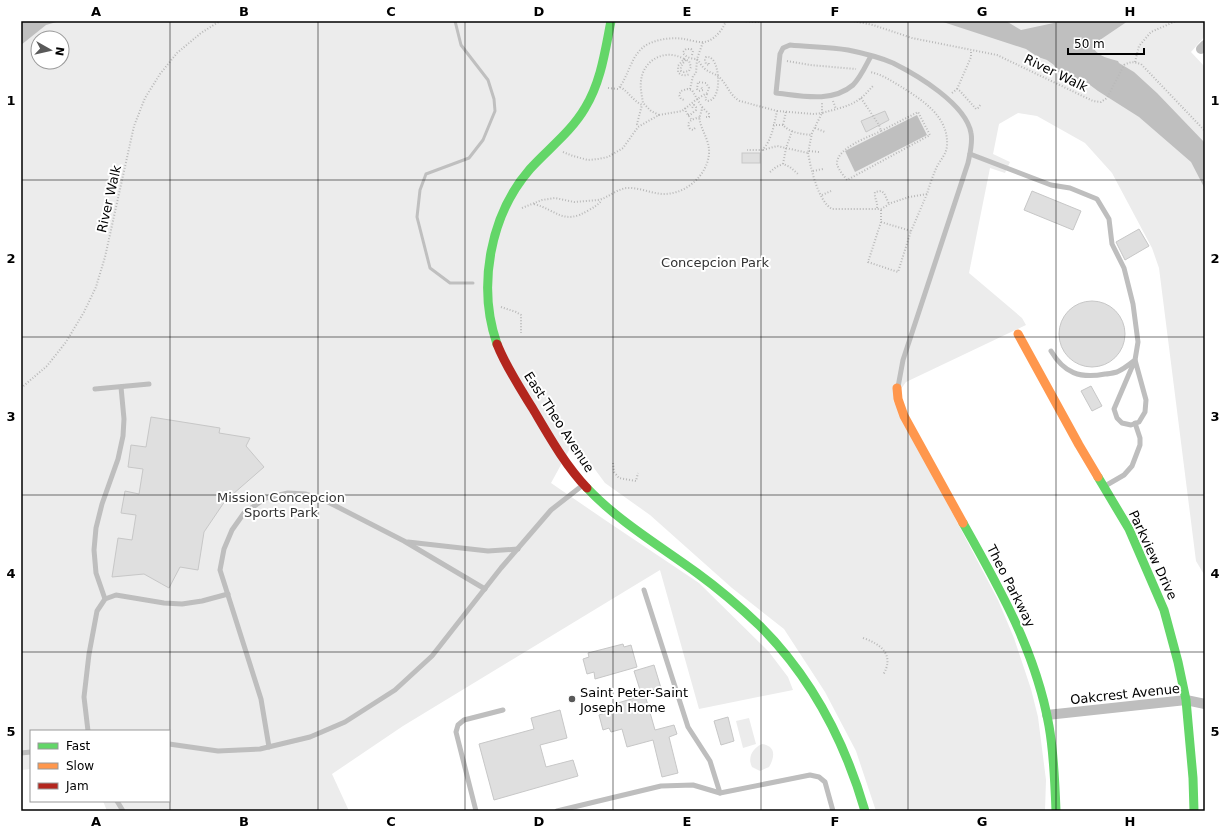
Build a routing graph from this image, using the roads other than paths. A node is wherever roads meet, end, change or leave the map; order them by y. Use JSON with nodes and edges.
{"nodes":[{"id":1,"x":611,"y":21,"type":"edge"},
{"id":2,"x":871,"y":56,"type":"junction"},
{"id":3,"x":970,"y":154,"type":"junction"},
{"id":4,"x":1018,"y":334,"type":"dead end"},
{"id":5,"x":1051,"y":352,"type":"dead end"},
{"id":6,"x":1135,"y":360,"type":"junction"},
{"id":7,"x":149,"y":384,"type":"dead end"},
{"id":8,"x":121,"y":387,"type":"junction"},
{"id":9,"x":897,"y":388,"type":"joint"},
{"id":10,"x":94,"y":389,"type":"dead end"},
{"id":11,"x":1135,"y":423,"type":"junction"},
{"id":12,"x":584,"y":485,"type":"junction"},
{"id":13,"x":1104,"y":486,"type":"junction"},
{"id":14,"x":404,"y":541,"type":"junction"},
{"id":15,"x":518,"y":549,"type":"junction"},
{"id":16,"x":485,"y":589,"type":"junction"},
{"id":17,"x":644,"y":590,"type":"dead end"},
{"id":18,"x":228,"y":594,"type":"junction"},
{"id":19,"x":105,"y":599,"type":"junction"},
{"id":20,"x":1186,"y":700,"type":"junction"},
{"id":21,"x":1205,"y":704,"type":"edge"},
{"id":22,"x":503,"y":710,"type":"dead end"},
{"id":23,"x":1047,"y":715,"type":"junction"},
{"id":24,"x":88,"y":730,"type":"edge"},
{"id":25,"x":170,"y":744,"type":"edge"},
{"id":26,"x":269,"y":746,"type":"junction"},
{"id":27,"x":720,"y":793,"type":"junction"},
{"id":28,"x":118,"y":802,"type":"edge"},
{"id":29,"x":124,"y":811,"type":"edge"},
{"id":30,"x":476,"y":811,"type":"edge"},
{"id":31,"x":557,"y":811,"type":"edge"},
{"id":32,"x":833,"y":811,"type":"edge"},
{"id":33,"x":865,"y":811,"type":"edge"},
{"id":34,"x":1056,"y":811,"type":"edge"},
{"id":35,"x":1194,"y":811,"type":"edge"}],
"edges":[{"from":1,"to":12,"type":"street","name":"East Theo Avenue"},
{"from":2,"to":2,"type":"lane"},
{"from":2,"to":3,"type":"lane"},
{"from":3,"to":6,"type":"lane"},
{"from":3,"to":9,"type":"lane"},
{"from":4,"to":13,"type":"street","name":"Parkview Drive"},
{"from":5,"to":6,"type":"lane"},
{"from":6,"to":11,"type":"lane"},
{"from":6,"to":11,"type":"lane"},
{"from":7,"to":8,"type":"lane"},
{"from":8,"to":10,"type":"lane"},
{"from":8,"to":19,"type":"lane"},
{"from":9,"to":23,"type":"street","name":"Theo Parkway"},
{"from":11,"to":13,"type":"lane"},
{"from":12,"to":15,"type":"lane"},
{"from":12,"to":33,"type":"street","name":"East Theo Avenue"},
{"from":13,"to":20,"type":"street","name":"Parkview Drive"},
{"from":14,"to":15,"type":"lane"},
{"from":14,"to":16,"type":"lane"},
{"from":14,"to":18,"type":"lane"},
{"from":15,"to":16,"type":"lane"},
{"from":16,"to":26,"type":"lane"},
{"from":17,"to":27,"type":"lane"},
{"from":18,"to":19,"type":"lane"},
{"from":18,"to":26,"type":"lane"},
{"from":19,"to":24,"type":"lane"},
{"from":20,"to":21,"type":"street","name":"Oakcrest Avenue"},
{"from":20,"to":23,"type":"street","name":"Oakcrest Avenue"},
{"from":20,"to":35,"type":"street","name":"Parkview Drive"},
{"from":22,"to":30,"type":"lane"},
{"from":23,"to":34,"type":"street","name":"Theo Parkway"},
{"from":25,"to":26,"type":"lane"},
{"from":27,"to":31,"type":"lane"},
{"from":27,"to":32,"type":"lane"},
{"from":28,"to":29,"type":"lane"}]}
